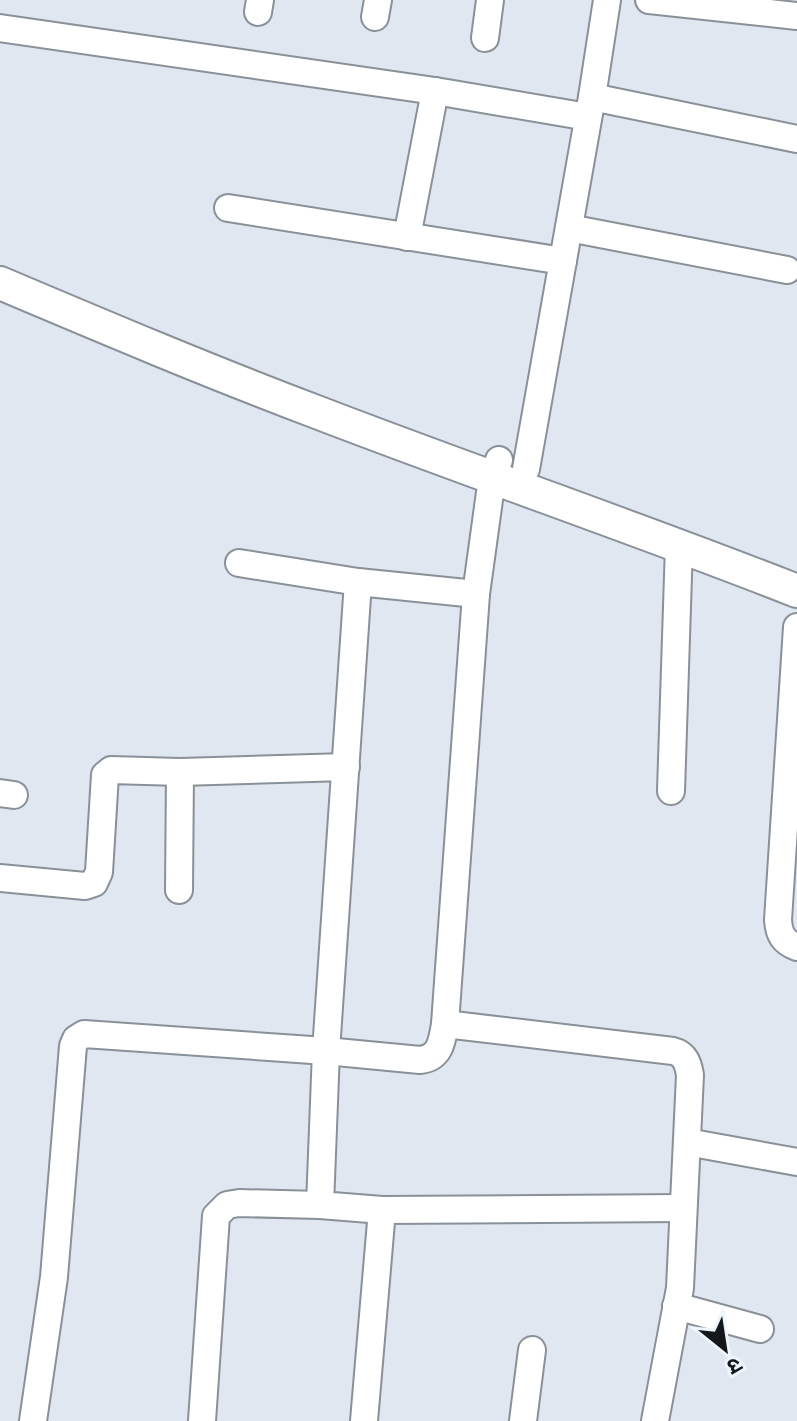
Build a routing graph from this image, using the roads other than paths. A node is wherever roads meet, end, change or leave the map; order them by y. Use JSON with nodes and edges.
{"nodes":[{"id":1,"x":490,"y":0,"type":"edge"},
{"id":2,"x":607,"y":0,"type":"edge"},
{"id":3,"x":649,"y":0,"type":"edge"},
{"id":4,"x":797,"y":16,"type":"edge"},
{"id":5,"x":0,"y":28,"type":"edge"},
{"id":6,"x":485,"y":38,"type":"dead end"},
{"id":7,"x":435,"y":91,"type":"junction"},
{"id":8,"x":590,"y":107,"type":"junction"},
{"id":9,"x":797,"y":139,"type":"edge"},
{"id":10,"x":228,"y":208,"type":"dead end"},
{"id":11,"x":569,"y":228,"type":"junction"},
{"id":12,"x":407,"y":237,"type":"junction"},
{"id":13,"x":563,"y":261,"type":"junction"},
{"id":14,"x":0,"y":262,"type":"edge"},
{"id":15,"x":787,"y":270,"type":"dead end"},
{"id":16,"x":0,"y":283,"type":"edge"},
{"id":17,"x":506,"y":469,"type":"junction"},
{"id":18,"x":679,"y":545,"type":"junction"},
{"id":19,"x":239,"y":563,"type":"dead end"},
{"id":20,"x":797,"y":571,"type":"edge"},
{"id":21,"x":358,"y":582,"type":"junction"},
{"id":22,"x":797,"y":591,"type":"edge"},
{"id":23,"x":476,"y":594,"type":"junction"},
{"id":24,"x":797,"y":627,"type":"edge"},
{"id":25,"x":346,"y":767,"type":"junction"},
{"id":26,"x":180,"y":772,"type":"junction"},
{"id":27,"x":671,"y":791,"type":"dead end"},
{"id":28,"x":0,"y":878,"type":"edge"},
{"id":29,"x":179,"y":890,"type":"dead end"},
{"id":30,"x":797,"y":947,"type":"edge"},
{"id":31,"x":445,"y":1024,"type":"junction"},
{"id":32,"x":326,"y":1051,"type":"junction"},
{"id":33,"x":687,"y":1142,"type":"junction"},
{"id":34,"x":797,"y":1162,"type":"edge"},
{"id":35,"x":320,"y":1205,"type":"junction"},
{"id":36,"x":683,"y":1208,"type":"junction"},
{"id":37,"x":382,"y":1210,"type":"junction"},
{"id":38,"x":676,"y":1306,"type":"junction"},
{"id":39,"x":760,"y":1329,"type":"dead end"},
{"id":40,"x":532,"y":1350,"type":"dead end"},
{"id":41,"x":33,"y":1421,"type":"edge"},
{"id":42,"x":202,"y":1421,"type":"edge"},
{"id":43,"x":364,"y":1421,"type":"edge"},
{"id":44,"x":523,"y":1421,"type":"edge"},
{"id":45,"x":655,"y":1421,"type":"edge"}],
"edges":[{"from":1,"to":6,"type":"street"},
{"from":2,"to":8,"type":"street"},
{"from":3,"to":4,"type":"street"},
{"from":5,"to":7,"type":"street"},
{"from":7,"to":8,"type":"street"},
{"from":7,"to":12,"type":"street"},
{"from":8,"to":9,"type":"street"},
{"from":8,"to":11,"type":"street"},
{"from":10,"to":12,"type":"street"},
{"from":11,"to":13,"type":"street"},
{"from":11,"to":15,"type":"street"},
{"from":12,"to":13,"type":"street"},
{"from":13,"to":17,"type":"street"},
{"from":14,"to":17,"type":"street"},
{"from":16,"to":17,"type":"street"},
{"from":17,"to":18,"type":"street"},
{"from":17,"to":20,"type":"street"},
{"from":17,"to":23,"type":"street"},
{"from":18,"to":22,"type":"street"},
{"from":18,"to":27,"type":"street"},
{"from":19,"to":21,"type":"street"},
{"from":21,"to":23,"type":"street"},
{"from":21,"to":25,"type":"street"},
{"from":23,"to":31,"type":"street"},
{"from":24,"to":30,"type":"street"},
{"from":25,"to":26,"type":"street"},
{"from":25,"to":32,"type":"street"},
{"from":26,"to":28,"type":"street"},
{"from":26,"to":29,"type":"street"},
{"from":31,"to":32,"type":"street"},
{"from":31,"to":33,"type":"street"},
{"from":32,"to":35,"type":"street"},
{"from":32,"to":41,"type":"street"},
{"from":33,"to":34,"type":"street"},
{"from":33,"to":36,"type":"street"},
{"from":35,"to":37,"type":"street"},
{"from":35,"to":42,"type":"street"},
{"from":36,"to":37,"type":"street"},
{"from":36,"to":38,"type":"street"},
{"from":37,"to":43,"type":"street"},
{"from":38,"to":39,"type":"street"},
{"from":38,"to":45,"type":"street"},
{"from":40,"to":44,"type":"street"}]}
